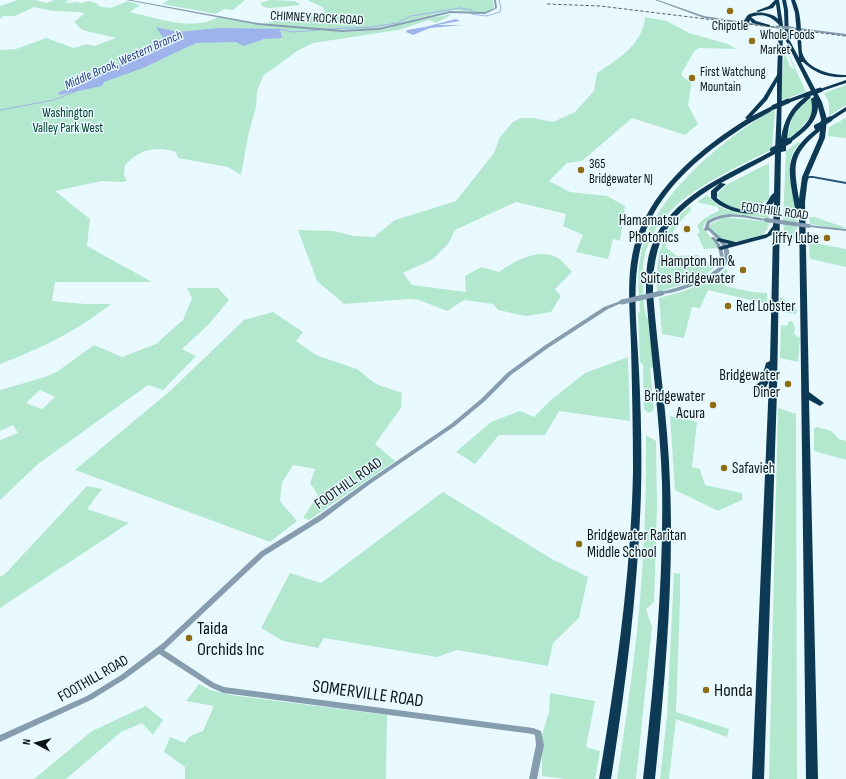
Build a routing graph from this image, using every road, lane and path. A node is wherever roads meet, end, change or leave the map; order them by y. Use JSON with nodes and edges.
{"nodes":[{"id":1,"x":127,"y":0,"type":"edge"},
{"id":2,"x":495,"y":0,"type":"edge"},
{"id":3,"x":656,"y":0,"type":"edge"},
{"id":4,"x":777,"y":0,"type":"edge"},
{"id":5,"x":784,"y":0,"type":"edge"},
{"id":6,"x":793,"y":0,"type":"edge"},
{"id":7,"x":749,"y":16,"type":"junction"},
{"id":8,"x":744,"y":23,"type":"junction"},
{"id":9,"x":768,"y":26,"type":"junction"},
{"id":10,"x":781,"y":26,"type":"junction"},
{"id":11,"x":797,"y":29,"type":"junction"},
{"id":12,"x":846,"y":35,"type":"edge"},
{"id":13,"x":801,"y":56,"type":"junction"},
{"id":14,"x":799,"y":62,"type":"junction"},
{"id":15,"x":780,"y":75,"type":"junction"},
{"id":16,"x":846,"y":76,"type":"edge"},
{"id":17,"x":846,"y":81,"type":"edge"},
{"id":18,"x":813,"y":90,"type":"junction"},
{"id":19,"x":807,"y":96,"type":"junction"},
{"id":20,"x":846,"y":109,"type":"edge"},
{"id":21,"x":818,"y":129,"type":"junction"},
{"id":22,"x":726,"y":136,"type":"junction"},
{"id":23,"x":788,"y":142,"type":"junction"},
{"id":24,"x":807,"y":171,"type":"junction"},
{"id":25,"x":730,"y":177,"type":"junction"},
{"id":26,"x":815,"y":177,"type":"junction"},
{"id":27,"x":804,"y":181,"type":"junction"},
{"id":28,"x":846,"y":183,"type":"edge"},
{"id":29,"x":777,"y":194,"type":"junction"},
{"id":30,"x":802,"y":221,"type":"junction"},
{"id":31,"x":707,"y":227,"type":"junction"},
{"id":32,"x":776,"y":227,"type":"junction"},
{"id":33,"x":846,"y":230,"type":"edge"},
{"id":34,"x":719,"y":240,"type":"junction"},
{"id":35,"x":756,"y":240,"type":"junction"},
{"id":36,"x":775,"y":242,"type":"junction"},
{"id":37,"x":738,"y":244,"type":"junction"},
{"id":38,"x":723,"y":248,"type":"junction"},
{"id":39,"x":775,"y":250,"type":"junction"},
{"id":40,"x":774,"y":353,"type":"junction"},
{"id":41,"x":805,"y":393,"type":"junction"},
{"id":42,"x":805,"y":408,"type":"junction"},
{"id":43,"x":772,"y":414,"type":"junction"},
{"id":44,"x":159,"y":650,"type":"junction"},
{"id":45,"x":0,"y":739,"type":"edge"},
{"id":46,"x":533,"y":779,"type":"edge"},
{"id":47,"x":605,"y":779,"type":"edge"},
{"id":48,"x":649,"y":779,"type":"edge"},
{"id":49,"x":758,"y":779,"type":"edge"},
{"id":50,"x":812,"y":779,"type":"edge"}],
"edges":[{"from":1,"to":2,"type":"street","name":"CHIMNEY ROCK ROAD"},
{"from":3,"to":8,"type":"street"},
{"from":4,"to":8,"type":"highway"},
{"from":4,"to":10,"type":"highway"},
{"from":5,"to":14,"type":"highway"},
{"from":6,"to":11,"type":"highway"},
{"from":7,"to":8,"type":"highway"},
{"from":7,"to":9,"type":"highway"},
{"from":7,"to":10,"type":"highway"},
{"from":8,"to":9,"type":"street"},
{"from":9,"to":11,"type":"street","bridge":true},
{"from":10,"to":15,"type":"highway"},
{"from":11,"to":12,"type":"street"},
{"from":11,"to":13,"type":"highway"},
{"from":13,"to":16,"type":"highway"},
{"from":13,"to":18,"type":"highway"},
{"from":14,"to":18,"type":"highway"},
{"from":14,"to":23,"type":"highway"},
{"from":15,"to":22,"type":"highway"},
{"from":15,"to":29,"type":"highway"},
{"from":17,"to":19,"type":"highway","bridge":true},
{"from":18,"to":24,"type":"highway"},
{"from":19,"to":22,"type":"highway","bridge":true},
{"from":19,"to":36,"type":"highway"},
{"from":20,"to":21,"type":"highway","bridge":true},
{"from":21,"to":23,"type":"highway"},
{"from":21,"to":30,"type":"highway"},
{"from":22,"to":47,"type":"highway"},
{"from":23,"to":25,"type":"highway","bridge":true},
{"from":24,"to":26,"type":"main road"},
{"from":24,"to":27,"type":"highway"},
{"from":25,"to":29,"type":"highway"},
{"from":25,"to":48,"type":"highway"},
{"from":26,"to":27,"type":"main road"},
{"from":26,"to":28,"type":"main road"},
{"from":27,"to":30,"type":"highway"},
{"from":29,"to":32,"type":"highway"},
{"from":30,"to":41,"type":"highway"},
{"from":31,"to":33,"type":"street","name":"FOOTHILL ROAD","bridge":true},
{"from":31,"to":34,"type":"street"},
{"from":31,"to":38,"type":"street"},
{"from":32,"to":35,"type":"highway"},
{"from":32,"to":36,"type":"highway"},
{"from":34,"to":37,"type":"highway"},
{"from":34,"to":38,"type":"street"},
{"from":35,"to":37,"type":"highway"},
{"from":35,"to":39,"type":"highway"},
{"from":36,"to":39,"type":"highway"},
{"from":37,"to":38,"type":"highway"},
{"from":38,"to":44,"type":"street","name":"FOOTHILL ROAD","bridge":true},
{"from":39,"to":40,"type":"highway"},
{"from":40,"to":43,"type":"highway"},
{"from":40,"to":43,"type":"highway"},
{"from":41,"to":42,"type":"highway"},
{"from":41,"to":42,"type":"highway"},
{"from":42,"to":50,"type":"highway"},
{"from":43,"to":49,"type":"highway"},
{"from":44,"to":45,"type":"street","name":"FOOTHILL ROAD"},
{"from":44,"to":46,"type":"street","name":"SOMERVILLE ROAD"}]}
